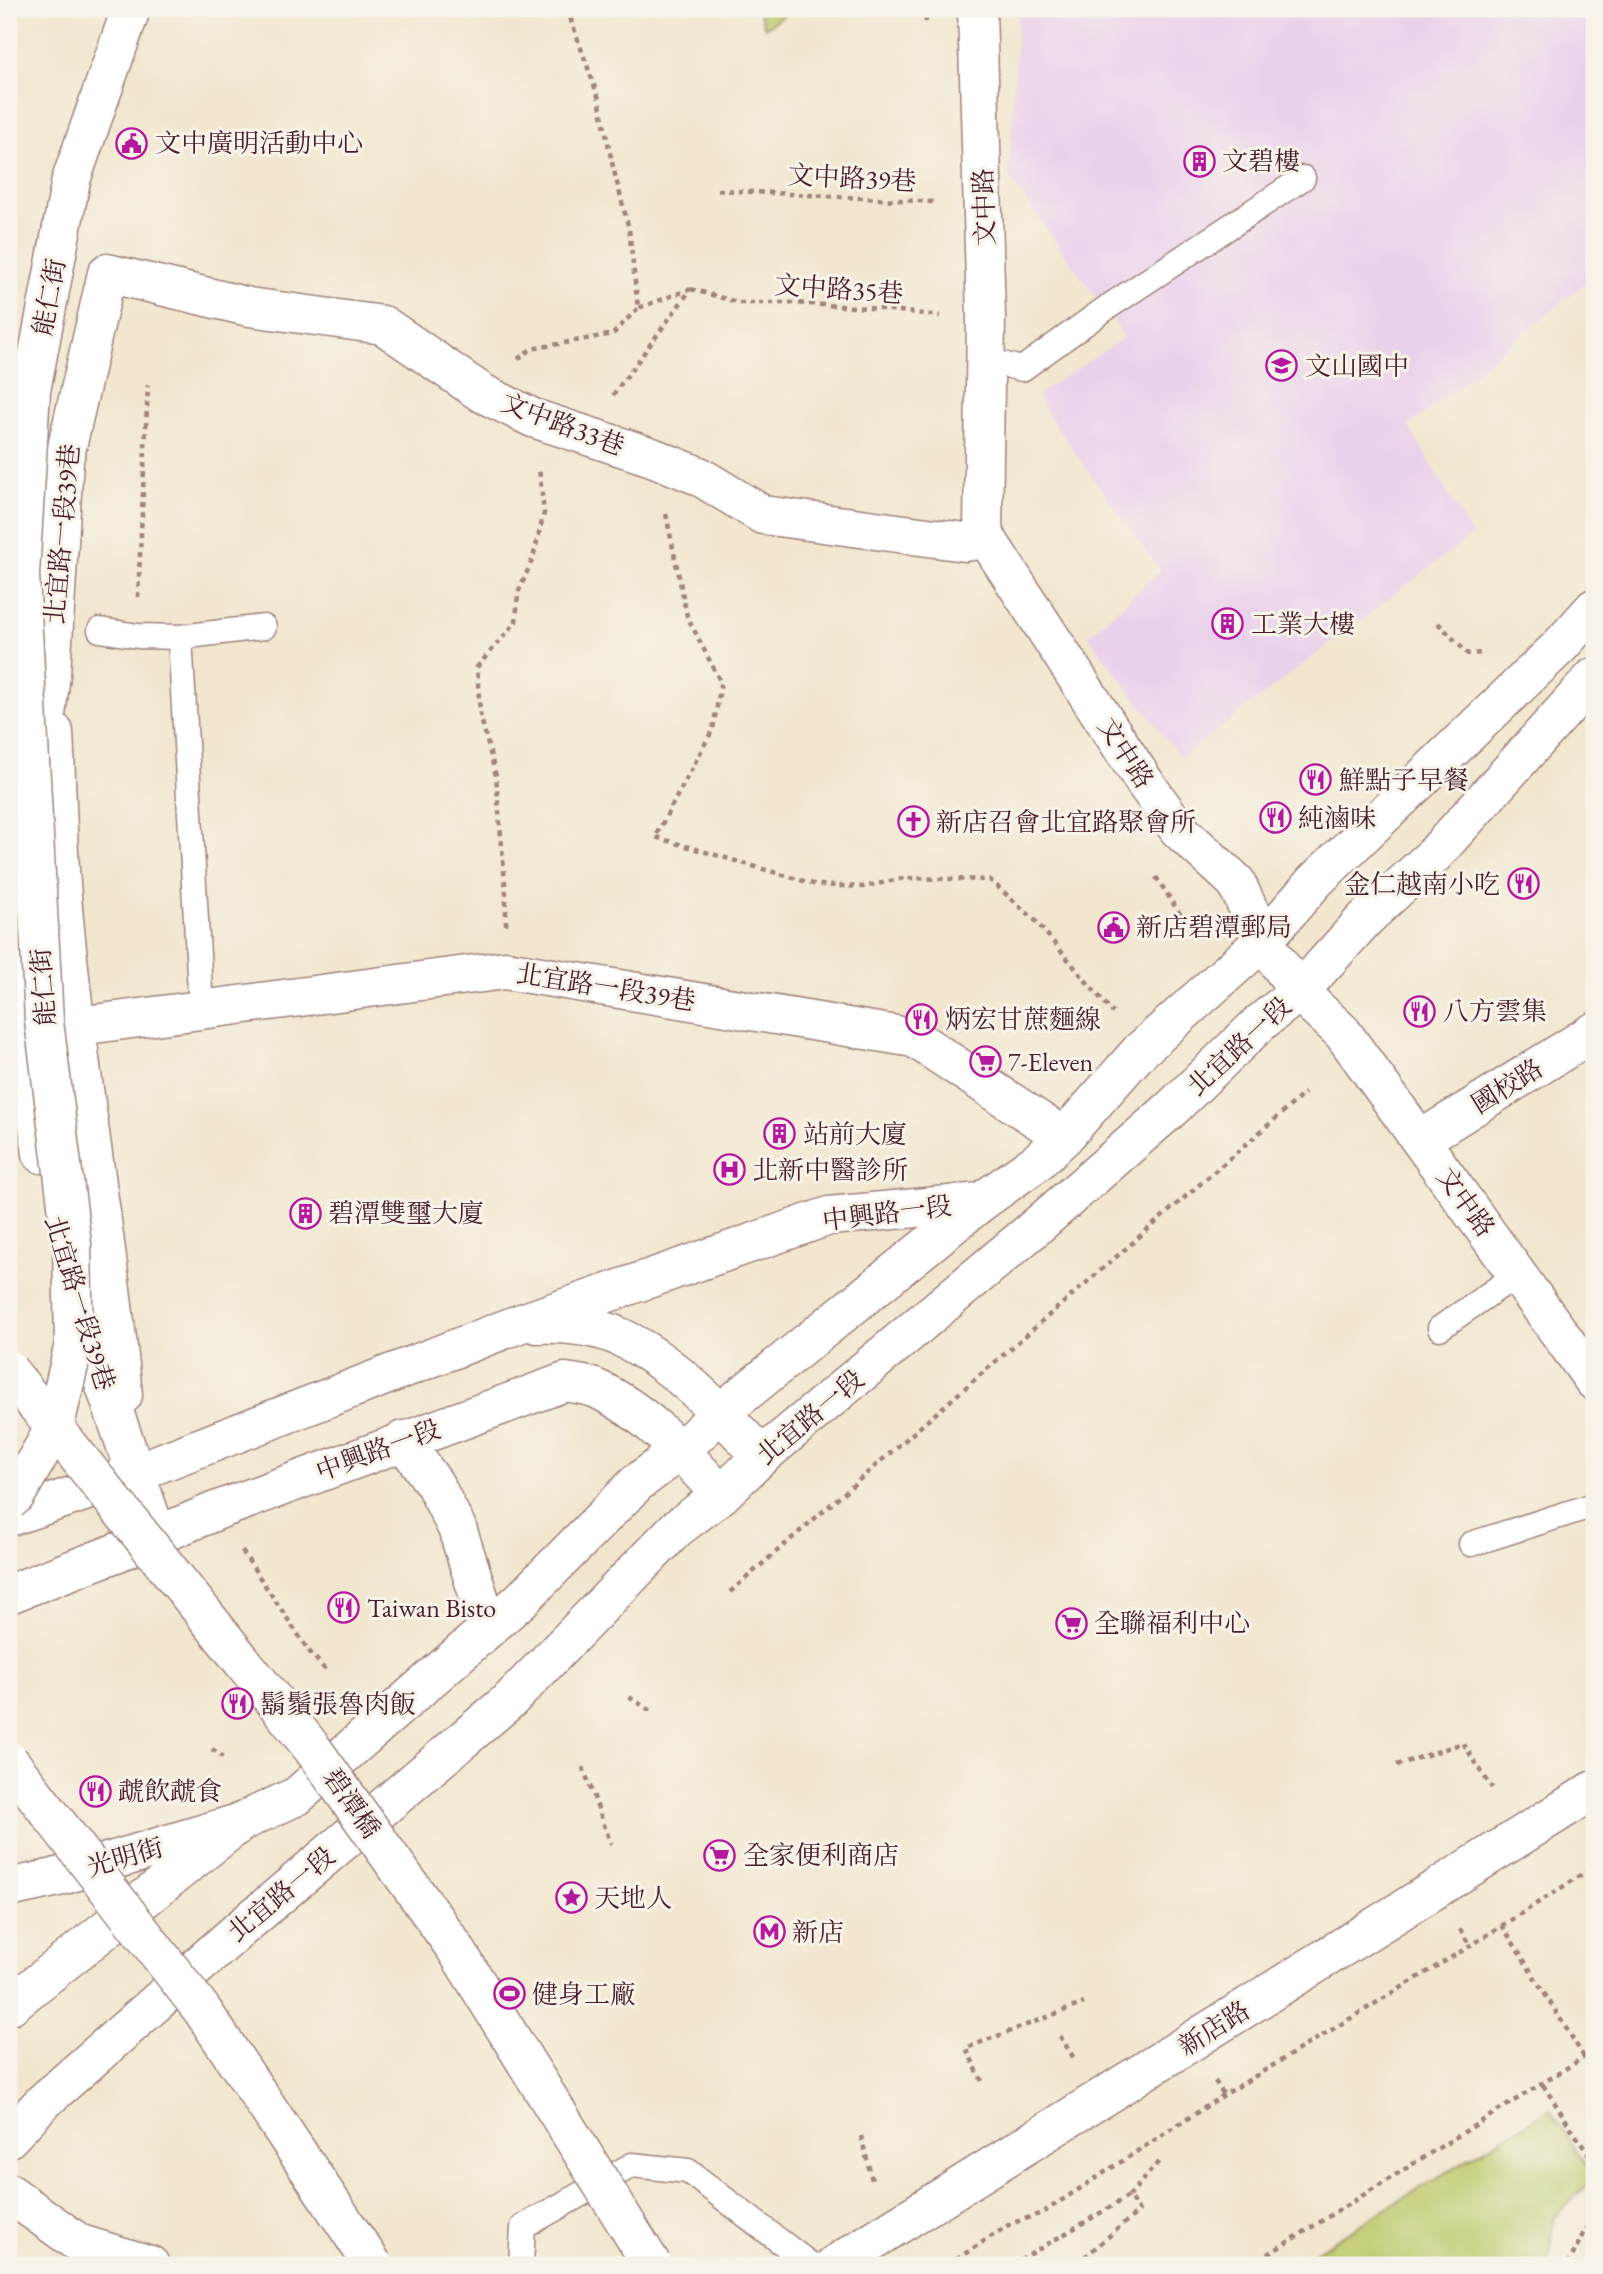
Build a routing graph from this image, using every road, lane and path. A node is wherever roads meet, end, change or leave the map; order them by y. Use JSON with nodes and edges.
{"nodes":[{"id":1,"x":131,"y":9,"type":"edge"},
{"id":2,"x":568,"y":9,"type":"edge"},
{"id":3,"x":977,"y":9,"type":"edge"},
{"id":4,"x":1303,"y":178,"type":"dead end"},
{"id":5,"x":718,"y":190,"type":"dead end"},
{"id":6,"x":984,"y":203,"type":"junction"},
{"id":7,"x":107,"y":273,"type":"joint"},
{"id":8,"x":691,"y":289,"type":"junction"},
{"id":9,"x":638,"y":308,"type":"junction"},
{"id":10,"x":986,"y":317,"type":"junction"},
{"id":11,"x":986,"y":360,"type":"junction"},
{"id":12,"x":450,"y":372,"type":"junction"},
{"id":13,"x":148,"y":385,"type":"dead end"},
{"id":14,"x":605,"y":399,"type":"dead end"},
{"id":15,"x":533,"y":418,"type":"junction"},
{"id":16,"x":652,"y":457,"type":"junction"},
{"id":17,"x":987,"y":539,"type":"junction"},
{"id":18,"x":1594,"y":608,"type":"edge"},
{"id":19,"x":264,"y":627,"type":"dead end"},
{"id":20,"x":100,"y":631,"type":"dead end"},
{"id":21,"x":138,"y":636,"type":"junction"},
{"id":22,"x":180,"y":637,"type":"junction"},
{"id":23,"x":51,"y":674,"type":"junction"},
{"id":24,"x":1594,"y":677,"type":"edge"},
{"id":25,"x":1180,"y":914,"type":"dead end"},
{"id":26,"x":1186,"y":928,"type":"dead end"},
{"id":27,"x":1264,"y":941,"type":"junction"},
{"id":28,"x":505,"y":970,"type":"junction"},
{"id":29,"x":1298,"y":992,"type":"junction"},
{"id":30,"x":201,"y":1008,"type":"junction"},
{"id":31,"x":77,"y":1026,"type":"junction"},
{"id":32,"x":1594,"y":1032,"type":"edge"},
{"id":33,"x":25,"y":1033,"type":"junction"},
{"id":34,"x":1140,"y":1051,"type":"junction"},
{"id":35,"x":1305,"y":1093,"type":"dead end"},
{"id":36,"x":1064,"y":1137,"type":"junction"},
{"id":37,"x":1420,"y":1140,"type":"junction"},
{"id":38,"x":981,"y":1202,"type":"junction"},
{"id":39,"x":1518,"y":1274,"type":"junction"},
{"id":40,"x":516,"y":1325,"type":"junction"},
{"id":41,"x":1440,"y":1328,"type":"dead end"},
{"id":42,"x":9,"y":1371,"type":"edge"},
{"id":43,"x":1594,"y":1381,"type":"edge"},
{"id":44,"x":720,"y":1413,"type":"junction"},
{"id":45,"x":402,"y":1440,"type":"junction"},
{"id":46,"x":681,"y":1450,"type":"junction"},
{"id":47,"x":762,"y":1456,"type":"junction"},
{"id":48,"x":130,"y":1460,"type":"junction"},
{"id":49,"x":721,"y":1495,"type":"junction"},
{"id":50,"x":9,"y":1501,"type":"edge"},
{"id":51,"x":1594,"y":1504,"type":"edge"},
{"id":52,"x":9,"y":1517,"type":"edge"},
{"id":53,"x":157,"y":1535,"type":"junction"},
{"id":54,"x":1471,"y":1544,"type":"dead end"},
{"id":55,"x":730,"y":1592,"type":"dead end"},
{"id":56,"x":9,"y":1594,"type":"edge"},
{"id":57,"x":489,"y":1628,"type":"junction"},
{"id":58,"x":629,"y":1697,"type":"dead end"},
{"id":59,"x":653,"y":1712,"type":"dead end"},
{"id":60,"x":212,"y":1749,"type":"dead end"},
{"id":61,"x":223,"y":1757,"type":"dead end"},
{"id":62,"x":9,"y":1762,"type":"edge"},
{"id":63,"x":1396,"y":1765,"type":"dead end"},
{"id":64,"x":583,"y":1767,"type":"dead end"},
{"id":65,"x":1492,"y":1788,"type":"dead end"},
{"id":66,"x":1594,"y":1790,"type":"edge"},
{"id":67,"x":241,"y":1822,"type":"junction"},
{"id":68,"x":611,"y":1843,"type":"dead end"},
{"id":69,"x":1594,"y":1867,"type":"edge"},
{"id":70,"x":9,"y":1888,"type":"edge"},
{"id":71,"x":1502,"y":1926,"type":"junction"},
{"id":72,"x":1084,"y":2003,"type":"dead end"},
{"id":73,"x":9,"y":2006,"type":"edge"},
{"id":74,"x":1060,"y":2036,"type":"dead end"},
{"id":75,"x":1594,"y":2051,"type":"edge"},
{"id":76,"x":1584,"y":2057,"type":"junction"},
{"id":77,"x":1077,"y":2063,"type":"dead end"},
{"id":78,"x":982,"y":2081,"type":"dead end"},
{"id":79,"x":1543,"y":2085,"type":"junction"},
{"id":80,"x":861,"y":2136,"type":"dead end"},
{"id":81,"x":9,"y":2138,"type":"edge"},
{"id":82,"x":1161,"y":2159,"type":"dead end"},
{"id":83,"x":1594,"y":2163,"type":"edge"},
{"id":84,"x":872,"y":2179,"type":"dead end"},
{"id":85,"x":9,"y":2193,"type":"edge"},
{"id":86,"x":1129,"y":2196,"type":"junction"},
{"id":87,"x":1594,"y":2222,"type":"edge"},
{"id":88,"x":150,"y":2265,"type":"edge"},
{"id":89,"x":373,"y":2265,"type":"edge"},
{"id":90,"x":521,"y":2265,"type":"edge"},
{"id":91,"x":652,"y":2265,"type":"edge"},
{"id":92,"x":811,"y":2265,"type":"edge"},
{"id":93,"x":834,"y":2265,"type":"edge"},
{"id":94,"x":948,"y":2265,"type":"edge"},
{"id":95,"x":1012,"y":2265,"type":"edge"},
{"id":96,"x":1075,"y":2265,"type":"edge"},
{"id":97,"x":1251,"y":2265,"type":"edge"},
{"id":98,"x":1568,"y":2265,"type":"edge"}],
"edges":[{"from":1,"to":50,"type":"main road","name":"能仁街","bridge":true},
{"from":2,"to":9,"type":"path"},
{"from":3,"to":6,"type":"main road","name":"文中路"},
{"from":4,"to":11,"type":"lane"},
{"from":5,"to":6,"type":"path","name":"文中路39巷"},
{"from":6,"to":10,"type":"main road","name":"文中路"},
{"from":7,"to":12,"type":"main road","name":"文中路33巷"},
{"from":7,"to":23,"type":"main road","name":"北宜路一段39巷"},
{"from":8,"to":9,"type":"path"},
{"from":8,"to":10,"type":"path","name":"文中路35巷"},
{"from":8,"to":14,"type":"path"},
{"from":9,"to":12,"type":"path"},
{"from":10,"to":11,"type":"main road","name":"文中路"},
{"from":11,"to":17,"type":"main road","name":"文中路"},
{"from":12,"to":15,"type":"main road","name":"文中路33巷"},
{"from":13,"to":21,"type":"path"},
{"from":15,"to":16,"type":"main road","name":"文中路33巷"},
{"from":15,"to":28,"type":"path"},
{"from":16,"to":17,"type":"main road","name":"文中路33巷"},
{"from":16,"to":34,"type":"path"},
{"from":17,"to":27,"type":"main road","name":"文中路"},
{"from":18,"to":27,"type":"main road"},
{"from":19,"to":22,"type":"lane"},
{"from":20,"to":21,"type":"lane"},
{"from":21,"to":22,"type":"lane"},
{"from":22,"to":30,"type":"lane"},
{"from":23,"to":31,"type":"main road","name":"北宜路一段39巷"},
{"from":23,"to":33,"type":"main road","name":"北宜路一段39巷"},
{"from":24,"to":29,"type":"main road","name":"北宜路一段"},
{"from":25,"to":26,"type":"path"},
{"from":27,"to":29,"type":"main road","name":"文中路"},
{"from":27,"to":34,"type":"main road"},
{"from":28,"to":30,"type":"main road","name":"北宜路一段39巷"},
{"from":28,"to":36,"type":"main road","name":"北宜路一段39巷"},
{"from":29,"to":37,"type":"main road","name":"文中路"},
{"from":29,"to":47,"type":"main road","name":"北宜路一段"},
{"from":30,"to":31,"type":"main road","name":"北宜路一段39巷"},
{"from":31,"to":33,"type":"main road","name":"北宜路一段39巷"},
{"from":31,"to":48,"type":"main road","name":"北宜路一段39巷"},
{"from":32,"to":37,"type":"main road","name":"國校路"},
{"from":33,"to":48,"type":"main road","name":"北宜路一段39巷"},
{"from":34,"to":36,"type":"main road"},
{"from":35,"to":55,"type":"path"},
{"from":36,"to":38,"type":"main road"},
{"from":37,"to":39,"type":"main road","name":"文中路"},
{"from":38,"to":40,"type":"main road","name":"中興路一段"},
{"from":38,"to":44,"type":"main road"},
{"from":39,"to":41,"type":"lane"},
{"from":39,"to":43,"type":"main road","name":"文中路"},
{"from":40,"to":44,"type":"main road","name":"中興路一段"},
{"from":40,"to":48,"type":"main road","name":"中興路一段"},
{"from":42,"to":91,"type":"main road","name":"碧潭橋","bridge":true},
{"from":44,"to":46,"type":"main road"},
{"from":44,"to":47,"type":"main road","name":"中興路一段"},
{"from":45,"to":46,"type":"main road","name":"中興路一段"},
{"from":45,"to":53,"type":"main road","name":"中興路一段"},
{"from":45,"to":57,"type":"main road"},
{"from":46,"to":49,"type":"main road","name":"中興路一段"},
{"from":46,"to":57,"type":"main road"},
{"from":47,"to":49,"type":"main road","name":"北宜路一段"},
{"from":48,"to":52,"type":"main road","name":"中興路一段"},
{"from":48,"to":53,"type":"main road","name":"北宜路一段39巷"},
{"from":49,"to":81,"type":"main road","name":"北宜路一段"},
{"from":51,"to":54,"type":"lane"},
{"from":53,"to":56,"type":"main road","name":"中興路一段"},
{"from":57,"to":67,"type":"main road"},
{"from":58,"to":59,"type":"path"},
{"from":60,"to":61,"type":"path"},
{"from":62,"to":89,"type":"main road","bridge":true},
{"from":63,"to":65,"type":"path"},
{"from":64,"to":68,"type":"path"},
{"from":66,"to":93,"type":"main road","name":"新店路"},
{"from":67,"to":70,"type":"main road","name":"光明街"},
{"from":67,"to":73,"type":"main road"},
{"from":69,"to":71,"type":"path"},
{"from":71,"to":76,"type":"path"},
{"from":71,"to":94,"type":"path"},
{"from":72,"to":78,"type":"path"},
{"from":74,"to":77,"type":"path"},
{"from":75,"to":76,"type":"path"},
{"from":76,"to":79,"type":"path"},
{"from":79,"to":83,"type":"path"},
{"from":79,"to":97,"type":"path"},
{"from":80,"to":84,"type":"path"},
{"from":82,"to":86,"type":"path"},
{"from":85,"to":88,"type":"main road"},
{"from":86,"to":95,"type":"path"},
{"from":86,"to":96,"type":"path"},
{"from":87,"to":98,"type":"path"},
{"from":90,"to":92,"type":"lane"}]}
